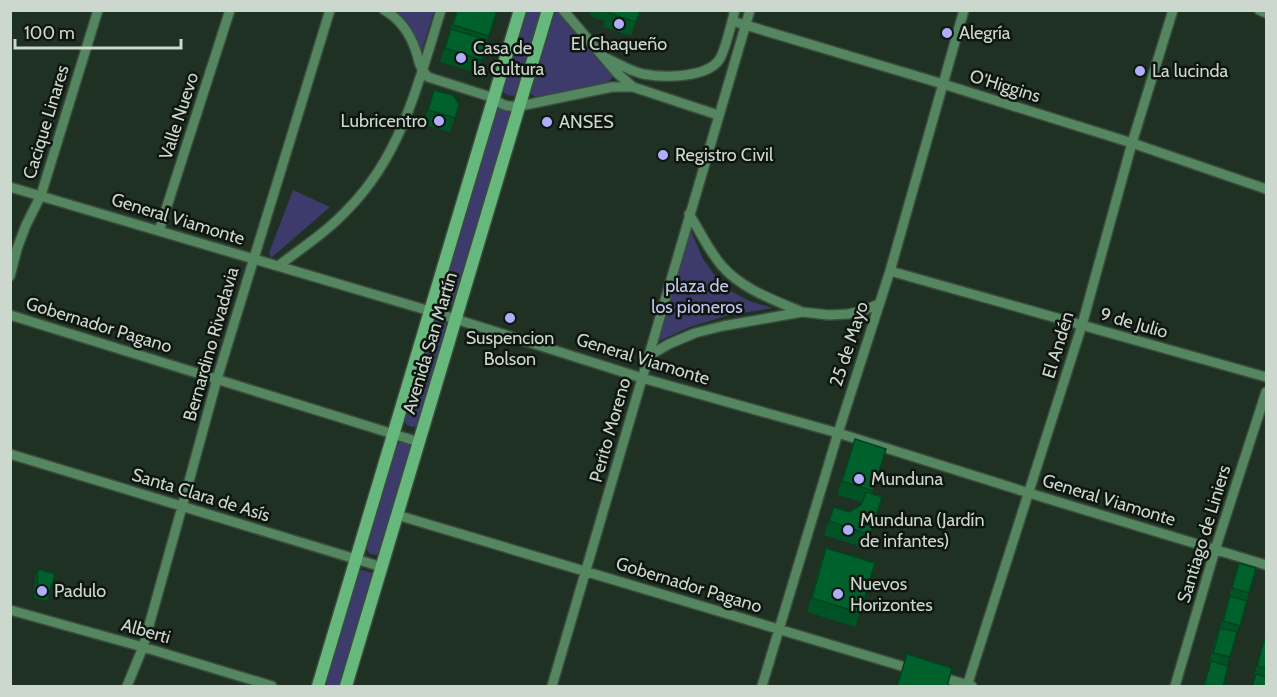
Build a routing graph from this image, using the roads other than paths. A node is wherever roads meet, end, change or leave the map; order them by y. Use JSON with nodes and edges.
{"nodes":[{"id":1,"x":98,"y":10,"type":"edge"},
{"id":2,"x":231,"y":10,"type":"edge"},
{"id":3,"x":330,"y":10,"type":"edge"},
{"id":4,"x":384,"y":10,"type":"edge"},
{"id":5,"x":441,"y":10,"type":"edge"},
{"id":6,"x":520,"y":10,"type":"edge"},
{"id":7,"x":548,"y":10,"type":"edge"},
{"id":8,"x":563,"y":10,"type":"edge"},
{"id":9,"x":735,"y":10,"type":"edge"},
{"id":10,"x":964,"y":10,"type":"edge"},
{"id":11,"x":1173,"y":10,"type":"edge"},
{"id":12,"x":1259,"y":10,"type":"edge"},
{"id":13,"x":749,"y":11,"type":"edge"},
{"id":14,"x":1266,"y":13,"type":"edge"},
{"id":15,"x":732,"y":21,"type":"junction"},
{"id":16,"x":745,"y":24,"type":"junction"},
{"id":17,"x":604,"y":57,"type":"junction"},
{"id":18,"x":422,"y":71,"type":"junction"},
{"id":19,"x":943,"y":84,"type":"junction"},
{"id":20,"x":633,"y":87,"type":"junction"},
{"id":21,"x":494,"y":98,"type":"junction"},
{"id":22,"x":520,"y":106,"type":"junction"},
{"id":23,"x":718,"y":115,"type":"junction"},
{"id":24,"x":1132,"y":143,"type":"junction"},
{"id":25,"x":10,"y":186,"type":"edge"},
{"id":26,"x":1266,"y":189,"type":"edge"},
{"id":27,"x":41,"y":195,"type":"junction"},
{"id":28,"x":689,"y":214,"type":"junction"},
{"id":29,"x":159,"y":231,"type":"junction"},
{"id":30,"x":253,"y":259,"type":"junction"},
{"id":31,"x":278,"y":266,"type":"junction"},
{"id":32,"x":890,"y":271,"type":"junction"},
{"id":33,"x":10,"y":276,"type":"edge"},
{"id":34,"x":879,"y":304,"type":"junction"},
{"id":35,"x":430,"y":311,"type":"junction"},
{"id":36,"x":802,"y":312,"type":"junction"},
{"id":37,"x":10,"y":315,"type":"edge"},
{"id":38,"x":456,"y":319,"type":"junction"},
{"id":39,"x":1082,"y":325,"type":"junction"},
{"id":40,"x":650,"y":355,"type":"junction"},
{"id":41,"x":1266,"y":377,"type":"edge"},
{"id":42,"x":642,"y":378,"type":"junction"},
{"id":43,"x":217,"y":379,"type":"junction"},
{"id":44,"x":1266,"y":392,"type":"edge"},
{"id":45,"x":838,"y":433,"type":"junction"},
{"id":46,"x":393,"y":434,"type":"junction"},
{"id":47,"x":419,"y":442,"type":"junction"},
{"id":48,"x":10,"y":454,"type":"edge"},
{"id":49,"x":1029,"y":493,"type":"junction"},
{"id":50,"x":182,"y":507,"type":"junction"},
{"id":51,"x":397,"y":515,"type":"junction"},
{"id":52,"x":1215,"y":550,"type":"junction"},
{"id":53,"x":356,"y":560,"type":"junction"},
{"id":54,"x":1266,"y":565,"type":"edge"},
{"id":55,"x":382,"y":567,"type":"junction"},
{"id":56,"x":586,"y":571,"type":"junction"},
{"id":57,"x":10,"y":610,"type":"edge"},
{"id":58,"x":779,"y":629,"type":"junction"},
{"id":59,"x":142,"y":647,"type":"junction"},
{"id":60,"x":969,"y":686,"type":"edge"},
{"id":61,"x":127,"y":687,"type":"edge"},
{"id":62,"x":272,"y":687,"type":"edge"},
{"id":63,"x":318,"y":687,"type":"edge"},
{"id":64,"x":346,"y":687,"type":"edge"},
{"id":65,"x":552,"y":687,"type":"edge"},
{"id":66,"x":762,"y":687,"type":"edge"},
{"id":67,"x":1175,"y":687,"type":"edge"}],
"edges":[{"from":1,"to":27,"type":"street","name":"Cacique Linares"},
{"from":2,"to":29,"type":"street","name":"Valle Nuevo"},
{"from":3,"to":30,"type":"street","name":"Bernardino Rivadavia"},
{"from":4,"to":18,"type":"street"},
{"from":5,"to":18,"type":"street"},
{"from":6,"to":21,"type":"main road","name":"Avenida San Martín"},
{"from":7,"to":22,"type":"main road","name":"Avenida San Martín"},
{"from":8,"to":17,"type":"street"},
{"from":9,"to":15,"type":"street"},
{"from":10,"to":19,"type":"street","name":"25 de Mayo"},
{"from":11,"to":24,"type":"street","name":"El Andén"},
{"from":12,"to":14,"type":"street"},
{"from":13,"to":16,"type":"street","name":"Perito Moreno"},
{"from":15,"to":16,"type":"street","name":"O'Higgins"},
{"from":15,"to":17,"type":"street"},
{"from":16,"to":19,"type":"street","name":"O'Higgins"},
{"from":16,"to":23,"type":"street","name":"Perito Moreno"},
{"from":17,"to":20,"type":"street"},
{"from":18,"to":21,"type":"street"},
{"from":18,"to":31,"type":"street"},
{"from":19,"to":24,"type":"street","name":"O'Higgins"},
{"from":19,"to":32,"type":"street","name":"25 de Mayo"},
{"from":20,"to":22,"type":"street"},
{"from":20,"to":23,"type":"street"},
{"from":21,"to":22,"type":"street"},
{"from":21,"to":35,"type":"main road","name":"Avenida San Martín"},
{"from":22,"to":38,"type":"main road","name":"Avenida San Martín"},
{"from":23,"to":28,"type":"street","name":"Perito Moreno"},
{"from":24,"to":26,"type":"street","name":"O'Higgins"},
{"from":24,"to":39,"type":"street","name":"El Andén"},
{"from":25,"to":27,"type":"street","name":"General Viamonte"},
{"from":27,"to":29,"type":"street","name":"General Viamonte"},
{"from":27,"to":33,"type":"street","name":"Cacique Linares"},
{"from":28,"to":36,"type":"street"},
{"from":28,"to":40,"type":"street","name":"Perito Moreno"},
{"from":29,"to":30,"type":"street","name":"General Viamonte"},
{"from":30,"to":31,"type":"street","name":"General Viamonte"},
{"from":30,"to":43,"type":"street","name":"Bernardino Rivadavia"},
{"from":31,"to":35,"type":"street","name":"General Viamonte"},
{"from":32,"to":34,"type":"street","name":"25 de Mayo"},
{"from":32,"to":39,"type":"street","name":"9 de Julio"},
{"from":34,"to":36,"type":"street"},
{"from":34,"to":45,"type":"street","name":"25 de Mayo"},
{"from":35,"to":38,"type":"street","name":"General Viamonte"},
{"from":35,"to":46,"type":"main road","name":"Avenida San Martín"},
{"from":36,"to":40,"type":"street"},
{"from":37,"to":43,"type":"street","name":"Gobernador Pagano"},
{"from":38,"to":42,"type":"street","name":"General Viamonte"},
{"from":38,"to":47,"type":"main road","name":"Avenida San Martín"},
{"from":39,"to":41,"type":"street","name":"9 de Julio"},
{"from":39,"to":49,"type":"street","name":"El Andén"},
{"from":40,"to":42,"type":"street","name":"Perito Moreno"},
{"from":42,"to":45,"type":"street","name":"General Viamonte"},
{"from":42,"to":56,"type":"street","name":"Perito Moreno"},
{"from":43,"to":46,"type":"street","name":"Gobernador Pagano"},
{"from":43,"to":50,"type":"street","name":"Bernardino Rivadavia"},
{"from":44,"to":52,"type":"street","name":"Santiago de Liniers"},
{"from":45,"to":49,"type":"street","name":"General Viamonte"},
{"from":45,"to":58,"type":"street","name":"25 de Mayo"},
{"from":46,"to":47,"type":"street","name":"Gobernador Pagano"},
{"from":46,"to":53,"type":"main road","name":"Avenida San Martín"},
{"from":47,"to":51,"type":"main road","name":"Avenida San Martín"},
{"from":48,"to":50,"type":"street","name":"Santa Clara de Asís"},
{"from":49,"to":52,"type":"street","name":"General Viamonte"},
{"from":49,"to":60,"type":"street","name":"El Andén"},
{"from":50,"to":53,"type":"street","name":"Santa Clara de Asís"},
{"from":50,"to":59,"type":"street","name":"Bernardino Rivadavia"},
{"from":51,"to":55,"type":"main road","name":"Avenida San Martín"},
{"from":51,"to":56,"type":"street","name":"Gobernador Pagano"},
{"from":52,"to":54,"type":"street","name":"General Viamonte"},
{"from":52,"to":67,"type":"street","name":"Santiago de Liniers"},
{"from":53,"to":55,"type":"street","name":"Santa Clara de Asís"},
{"from":53,"to":63,"type":"main road","name":"Avenida San Martín"},
{"from":55,"to":64,"type":"main road","name":"Avenida San Martín"},
{"from":56,"to":58,"type":"street","name":"Gobernador Pagano"},
{"from":56,"to":65,"type":"street","name":"Perito Moreno"},
{"from":57,"to":59,"type":"street","name":"Alberti"},
{"from":58,"to":60,"type":"street","name":"Gobernador Pagano"},
{"from":58,"to":66,"type":"street","name":"25 de Mayo"},
{"from":59,"to":61,"type":"street","name":"Bernardino Rivadavia"},
{"from":59,"to":62,"type":"street","name":"Alberti"}]}
